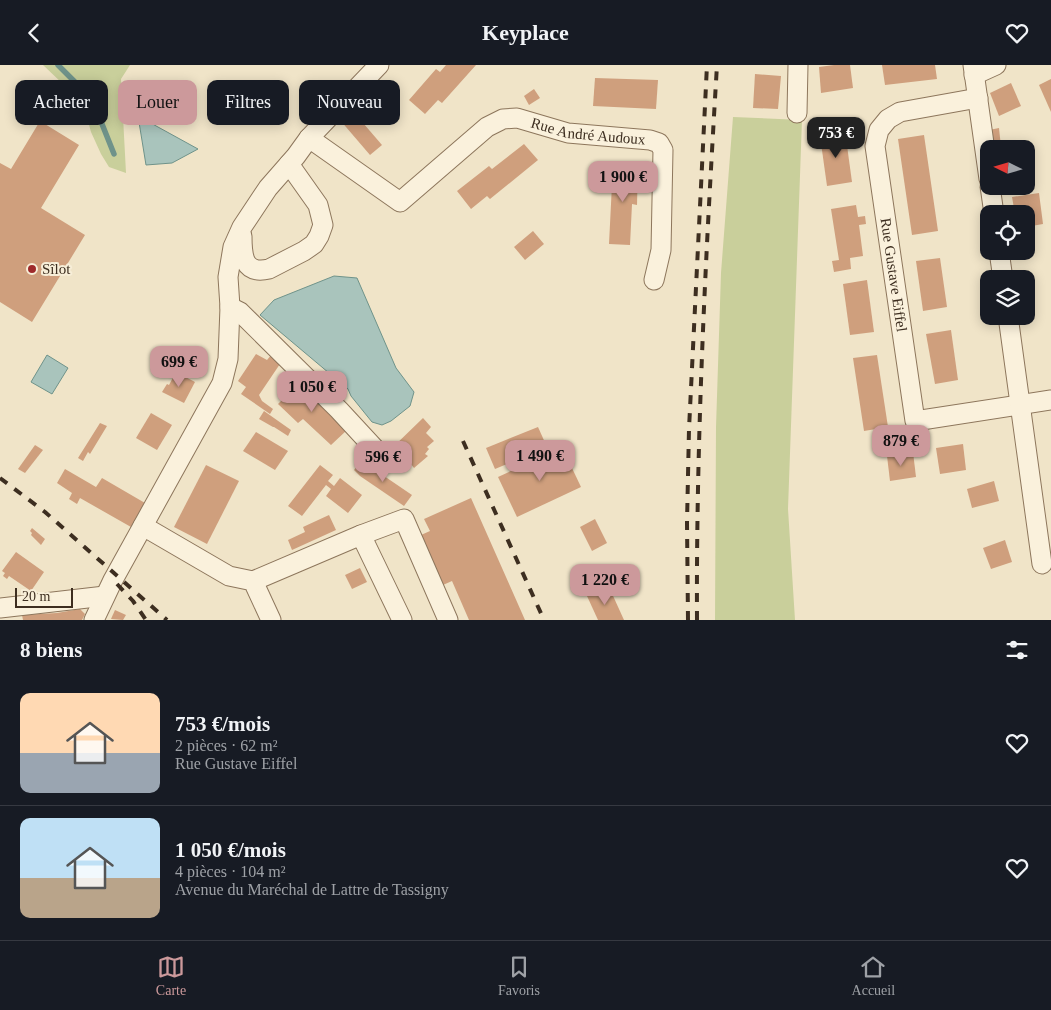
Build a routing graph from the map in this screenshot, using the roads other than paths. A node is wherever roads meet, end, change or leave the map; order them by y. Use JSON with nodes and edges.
{"nodes":[{"id":1,"x":379,"y":65,"type":"edge"},
{"id":2,"x":798,"y":65,"type":"edge"},
{"id":3,"x":996,"y":65,"type":"edge"},
{"id":4,"x":974,"y":70,"type":"edge"},
{"id":5,"x":978,"y":98,"type":"junction"},
{"id":6,"x":797,"y":113,"type":"dead end"},
{"id":7,"x":309,"y":138,"type":"junction"},
{"id":8,"x":984,"y":140,"type":"edge"},
{"id":9,"x":289,"y":164,"type":"junction"},
{"id":10,"x":242,"y":227,"type":"junction"},
{"id":11,"x":654,"y":280,"type":"dead end"},
{"id":12,"x":230,"y":307,"type":"junction"},
{"id":13,"x":1009,"y":325,"type":"edge"},
{"id":14,"x":1051,"y":400,"type":"edge"},
{"id":15,"x":1020,"y":404,"type":"junction"},
{"id":16,"x":376,"y":450,"type":"dead end"},
{"id":17,"x":143,"y":526,"type":"junction"},
{"id":18,"x":361,"y":535,"type":"junction"},
{"id":19,"x":1042,"y":564,"type":"dead end"},
{"id":20,"x":253,"y":581,"type":"junction"},
{"id":21,"x":105,"y":596,"type":"junction"},
{"id":22,"x":0,"y":608,"type":"edge"},
{"id":23,"x":94,"y":620,"type":"edge"},
{"id":24,"x":271,"y":620,"type":"edge"},
{"id":25,"x":402,"y":620,"type":"edge"},
{"id":26,"x":448,"y":620,"type":"edge"}],
"edges":[{"from":1,"to":7,"type":"street"},
{"from":2,"to":6,"type":"street"},
{"from":3,"to":4,"type":"street"},
{"from":4,"to":5,"type":"street"},
{"from":5,"to":8,"type":"street"},
{"from":5,"to":15,"type":"street","name":"Rue Gustave Eiffel"},
{"from":7,"to":9,"type":"street"},
{"from":7,"to":11,"type":"street","name":"Rue André Audoux"},
{"from":9,"to":10,"type":"street"},
{"from":9,"to":10,"type":"street"},
{"from":10,"to":12,"type":"street"},
{"from":12,"to":16,"type":"street"},
{"from":12,"to":17,"type":"street"},
{"from":13,"to":15,"type":"street"},
{"from":14,"to":15,"type":"street"},
{"from":15,"to":19,"type":"street"},
{"from":17,"to":20,"type":"street"},
{"from":17,"to":21,"type":"street"},
{"from":18,"to":20,"type":"street"},
{"from":18,"to":25,"type":"street"},
{"from":18,"to":26,"type":"street"},
{"from":20,"to":24,"type":"street"},
{"from":21,"to":22,"type":"street"},
{"from":21,"to":23,"type":"street"}]}
